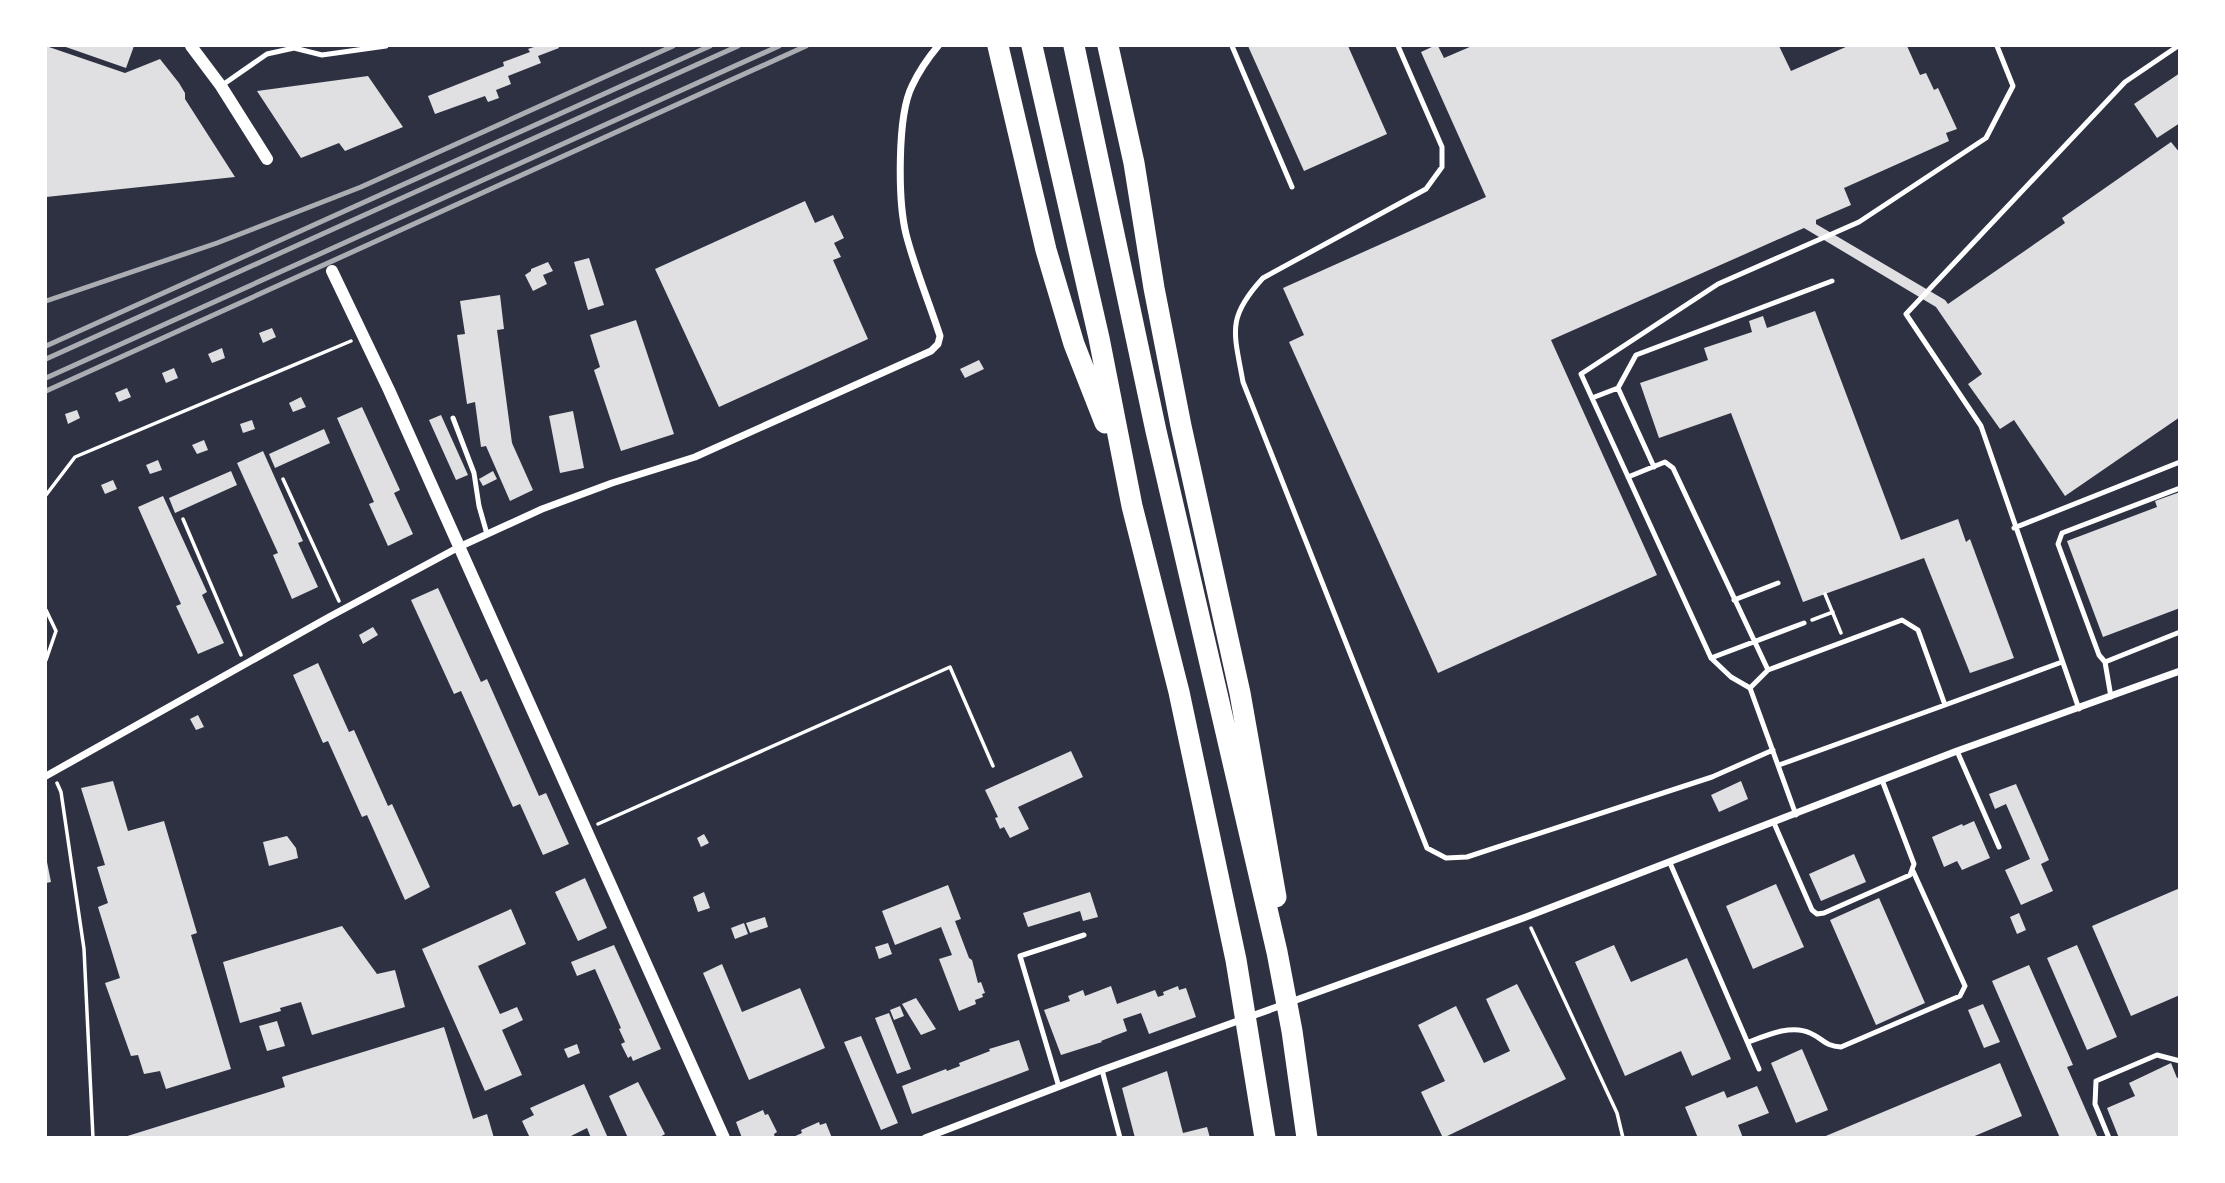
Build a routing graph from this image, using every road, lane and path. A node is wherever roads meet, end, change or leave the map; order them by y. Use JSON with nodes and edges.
{"nodes":[{"id":1,"x":191,"y":46,"type":"edge"},
{"id":2,"x":386,"y":46,"type":"edge"},
{"id":3,"x":938,"y":46,"type":"edge"},
{"id":4,"x":998,"y":46,"type":"edge"},
{"id":5,"x":1032,"y":46,"type":"edge"},
{"id":6,"x":1073,"y":46,"type":"edge"},
{"id":7,"x":1108,"y":46,"type":"edge"},
{"id":8,"x":1232,"y":46,"type":"edge"},
{"id":9,"x":1398,"y":46,"type":"edge"},
{"id":10,"x":1997,"y":46,"type":"edge"},
{"id":11,"x":2178,"y":46,"type":"edge"},
{"id":12,"x":221,"y":86,"type":"junction"},
{"id":13,"x":267,"y":159,"type":"dead end"},
{"id":14,"x":1292,"y":187,"type":"dead end"},
{"id":15,"x":332,"y":271,"type":"dead end"},
{"id":16,"x":1832,"y":281,"type":"dead end"},
{"id":17,"x":363,"y":336,"type":"junction"},
{"id":18,"x":1631,"y":341,"type":"junction"},
{"id":19,"x":1636,"y":355,"type":"junction"},
{"id":20,"x":1618,"y":388,"type":"junction"},
{"id":21,"x":1592,"y":398,"type":"junction"},
{"id":22,"x":453,"y":418,"type":"dead end"},
{"id":23,"x":2179,"y":462,"type":"edge"},
{"id":24,"x":1654,"y":467,"type":"junction"},
{"id":25,"x":1124,"y":469,"type":"junction"},
{"id":26,"x":1628,"y":477,"type":"junction"},
{"id":27,"x":284,"y":479,"type":"dead end"},
{"id":28,"x":2179,"y":488,"type":"edge"},
{"id":29,"x":46,"y":495,"type":"edge"},
{"id":30,"x":183,"y":520,"type":"dead end"},
{"id":31,"x":2014,"y":528,"type":"junction"},
{"id":32,"x":487,"y":534,"type":"junction"},
{"id":33,"x":459,"y":547,"type":"junction"},
{"id":34,"x":1778,"y":583,"type":"dead end"},
{"id":35,"x":1825,"y":594,"type":"dead end"},
{"id":36,"x":1734,"y":600,"type":"junction"},
{"id":37,"x":343,"y":609,"type":"junction"},
{"id":38,"x":46,"y":610,"type":"edge"},
{"id":39,"x":1833,"y":612,"type":"junction"},
{"id":40,"x":1804,"y":623,"type":"joint"},
{"id":41,"x":2179,"y":632,"type":"edge"},
{"id":42,"x":1844,"y":641,"type":"junction"},
{"id":43,"x":1753,"y":642,"type":"junction"},
{"id":44,"x":1711,"y":658,"type":"junction"},
{"id":45,"x":46,"y":660,"type":"edge"},
{"id":46,"x":2062,"y":662,"type":"junction"},
{"id":47,"x":2105,"y":662,"type":"junction"},
{"id":48,"x":245,"y":664,"type":"junction"},
{"id":49,"x":1768,"y":670,"type":"junction"},
{"id":50,"x":2179,"y":671,"type":"edge"},
{"id":51,"x":1750,"y":688,"type":"junction"},
{"id":52,"x":2111,"y":697,"type":"junction"},
{"id":53,"x":1945,"y":705,"type":"junction"},
{"id":54,"x":2079,"y":709,"type":"junction"},
{"id":55,"x":1773,"y":750,"type":"junction"},
{"id":56,"x":1957,"y":751,"type":"junction"},
{"id":57,"x":1779,"y":765,"type":"junction"},
{"id":58,"x":993,"y":766,"type":"dead end"},
{"id":59,"x":48,"y":774,"type":"edge"},
{"id":60,"x":1882,"y":780,"type":"junction"},
{"id":61,"x":1796,"y":815,"type":"junction"},
{"id":62,"x":1774,"y":823,"type":"junction"},
{"id":63,"x":586,"y":829,"type":"junction"},
{"id":64,"x":1999,"y":848,"type":"dead end"},
{"id":65,"x":1670,"y":863,"type":"junction"},
{"id":66,"x":1913,"y":871,"type":"junction"},
{"id":67,"x":1526,"y":916,"type":"junction"},
{"id":68,"x":1084,"y":935,"type":"dead end"},
{"id":69,"x":1277,"y":952,"type":"junction"},
{"id":70,"x":1749,"y":1042,"type":"junction"},
{"id":71,"x":2179,"y":1061,"type":"edge"},
{"id":72,"x":1759,"y":1069,"type":"dead end"},
{"id":73,"x":1102,"y":1070,"type":"junction"},
{"id":74,"x":1059,"y":1087,"type":"junction"},
{"id":75,"x":93,"y":1138,"type":"edge"},
{"id":76,"x":724,"y":1138,"type":"edge"},
{"id":77,"x":925,"y":1138,"type":"edge"},
{"id":78,"x":1120,"y":1138,"type":"edge"},
{"id":79,"x":1265,"y":1138,"type":"edge"},
{"id":80,"x":1307,"y":1138,"type":"edge"},
{"id":81,"x":1623,"y":1138,"type":"edge"},
{"id":82,"x":2109,"y":1138,"type":"edge"}],
"edges":[{"from":1,"to":12,"type":"street"},
{"from":2,"to":12,"type":"lane"},
{"from":3,"to":32,"type":"street"},
{"from":4,"to":25,"type":"highway"},
{"from":5,"to":25,"type":"highway"},
{"from":6,"to":69,"type":"highway"},
{"from":7,"to":69,"type":"highway"},
{"from":8,"to":14,"type":"lane"},
{"from":9,"to":55,"type":"lane"},
{"from":10,"to":18,"type":"lane"},
{"from":11,"to":31,"type":"lane"},
{"from":12,"to":13,"type":"street"},
{"from":15,"to":17,"type":"street"},
{"from":16,"to":19,"type":"lane"},
{"from":17,"to":29,"type":"path"},
{"from":17,"to":33,"type":"street"},
{"from":18,"to":19,"type":"lane"},
{"from":18,"to":21,"type":"lane"},
{"from":19,"to":20,"type":"lane"},
{"from":20,"to":21,"type":"lane"},
{"from":20,"to":24,"type":"lane"},
{"from":21,"to":26,"type":"lane"},
{"from":22,"to":32,"type":"lane"},
{"from":23,"to":31,"type":"lane"},
{"from":24,"to":26,"type":"lane"},
{"from":24,"to":36,"type":"lane"},
{"from":25,"to":79,"type":"highway"},
{"from":26,"to":44,"type":"lane"},
{"from":27,"to":37,"type":"path"},
{"from":28,"to":47,"type":"lane"},
{"from":30,"to":48,"type":"path"},
{"from":31,"to":46,"type":"lane"},
{"from":32,"to":33,"type":"street"},
{"from":33,"to":37,"type":"street"},
{"from":33,"to":63,"type":"street"},
{"from":34,"to":36,"type":"lane"},
{"from":35,"to":39,"type":"path"},
{"from":36,"to":43,"type":"lane"},
{"from":37,"to":48,"type":"street"},
{"from":38,"to":45,"type":"path"},
{"from":39,"to":40,"type":"path"},
{"from":39,"to":42,"type":"path"},
{"from":40,"to":43,"type":"lane"},
{"from":41,"to":47,"type":"lane"},
{"from":42,"to":49,"type":"lane"},
{"from":42,"to":53,"type":"lane"},
{"from":43,"to":44,"type":"lane"},
{"from":43,"to":49,"type":"lane"},
{"from":44,"to":51,"type":"lane"},
{"from":46,"to":53,"type":"lane"},
{"from":46,"to":54,"type":"lane"},
{"from":47,"to":52,"type":"lane"},
{"from":48,"to":59,"type":"street"},
{"from":49,"to":51,"type":"lane"},
{"from":50,"to":52,"type":"street"},
{"from":51,"to":55,"type":"lane"},
{"from":52,"to":54,"type":"street"},
{"from":53,"to":57,"type":"lane"},
{"from":54,"to":56,"type":"street"},
{"from":55,"to":57,"type":"lane"},
{"from":56,"to":60,"type":"street"},
{"from":56,"to":64,"type":"lane"},
{"from":57,"to":61,"type":"lane"},
{"from":58,"to":63,"type":"path"},
{"from":59,"to":75,"type":"path"},
{"from":60,"to":61,"type":"street"},
{"from":60,"to":66,"type":"lane"},
{"from":61,"to":62,"type":"street"},
{"from":62,"to":65,"type":"street"},
{"from":62,"to":66,"type":"lane"},
{"from":63,"to":76,"type":"street"},
{"from":65,"to":67,"type":"street"},
{"from":65,"to":70,"type":"lane"},
{"from":66,"to":70,"type":"lane"},
{"from":67,"to":73,"type":"street"},
{"from":67,"to":81,"type":"path"},
{"from":68,"to":74,"type":"lane"},
{"from":69,"to":80,"type":"highway"},
{"from":70,"to":72,"type":"lane"},
{"from":71,"to":82,"type":"lane"},
{"from":73,"to":74,"type":"street"},
{"from":73,"to":78,"type":"lane"},
{"from":74,"to":77,"type":"street"}]}
